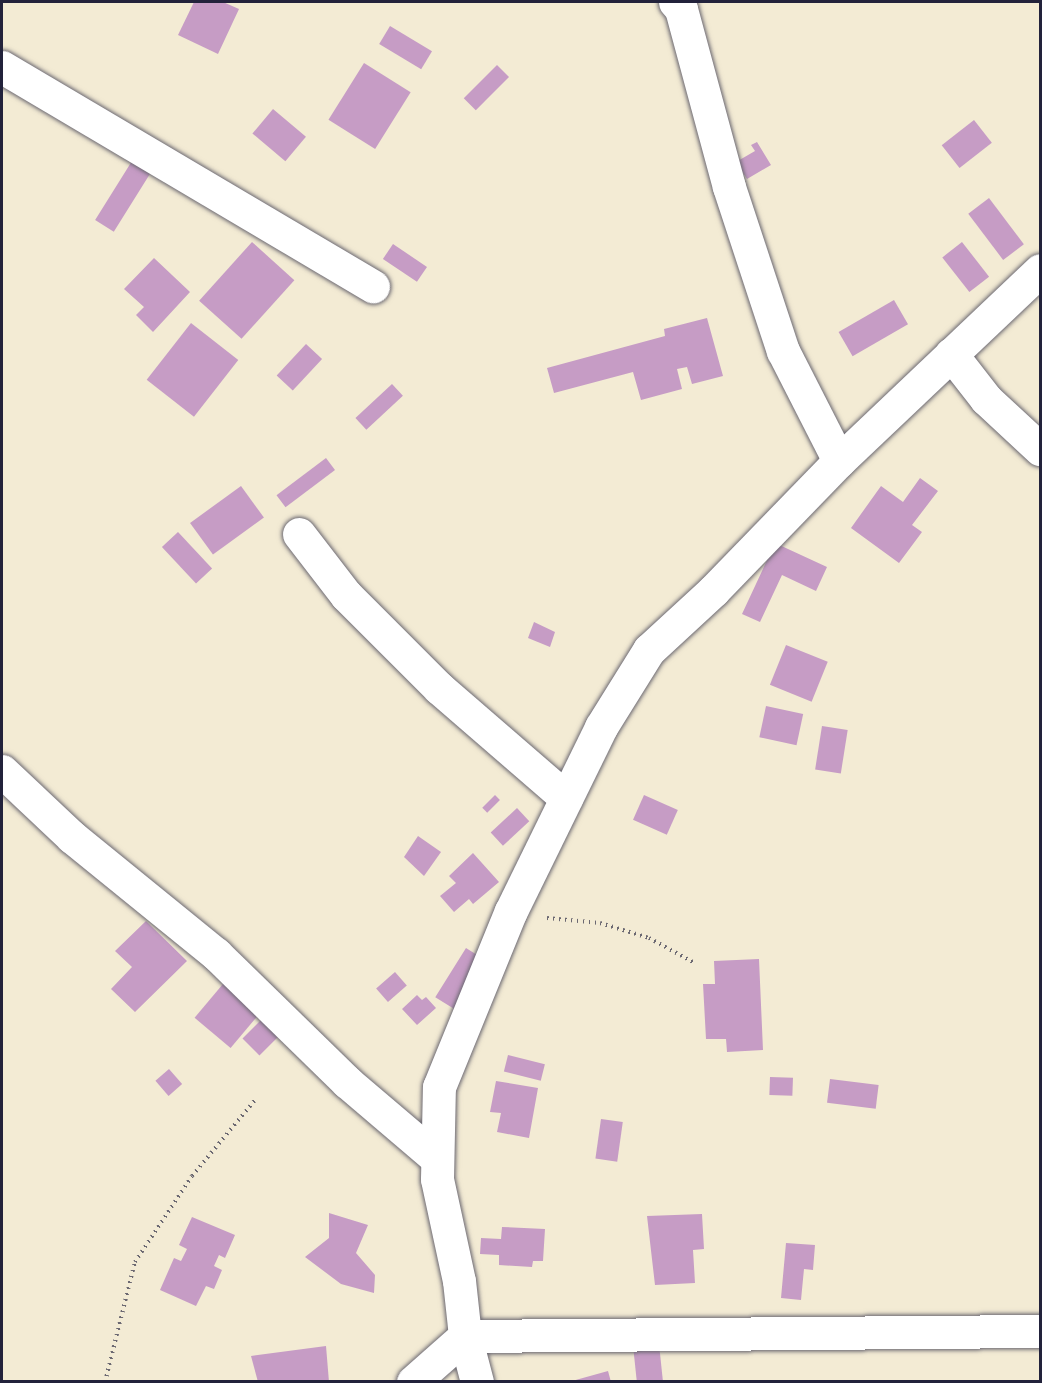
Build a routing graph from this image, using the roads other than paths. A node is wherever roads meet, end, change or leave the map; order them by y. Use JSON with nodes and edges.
{"nodes":[{"id":1,"x":675,"y":2,"type":"edge"},
{"id":2,"x":2,"y":67,"type":"edge"},
{"id":3,"x":1041,"y":270,"type":"edge"},
{"id":4,"x":373,"y":286,"type":"dead end"},
{"id":5,"x":951,"y":354,"type":"junction"},
{"id":6,"x":1041,"y":449,"type":"edge"},
{"id":7,"x":839,"y":461,"type":"junction"},
{"id":8,"x":299,"y":534,"type":"dead end"},
{"id":9,"x":2,"y":771,"type":"edge"},
{"id":10,"x":566,"y":798,"type":"junction"},
{"id":11,"x":435,"y":1156,"type":"junction"},
{"id":12,"x":1041,"y":1331,"type":"edge"},
{"id":13,"x":465,"y":1336,"type":"junction"},
{"id":14,"x":413,"y":1382,"type":"edge"},
{"id":15,"x":477,"y":1382,"type":"edge"}],
"edges":[{"from":1,"to":7,"type":"street"},
{"from":2,"to":4,"type":"street"},
{"from":3,"to":5,"type":"street"},
{"from":5,"to":6,"type":"street"},
{"from":5,"to":7,"type":"street"},
{"from":7,"to":10,"type":"street"},
{"from":8,"to":10,"type":"street"},
{"from":9,"to":11,"type":"street"},
{"from":10,"to":11,"type":"street"},
{"from":11,"to":13,"type":"street"},
{"from":12,"to":13,"type":"street"},
{"from":13,"to":14,"type":"street"},
{"from":13,"to":15,"type":"street"}]}
